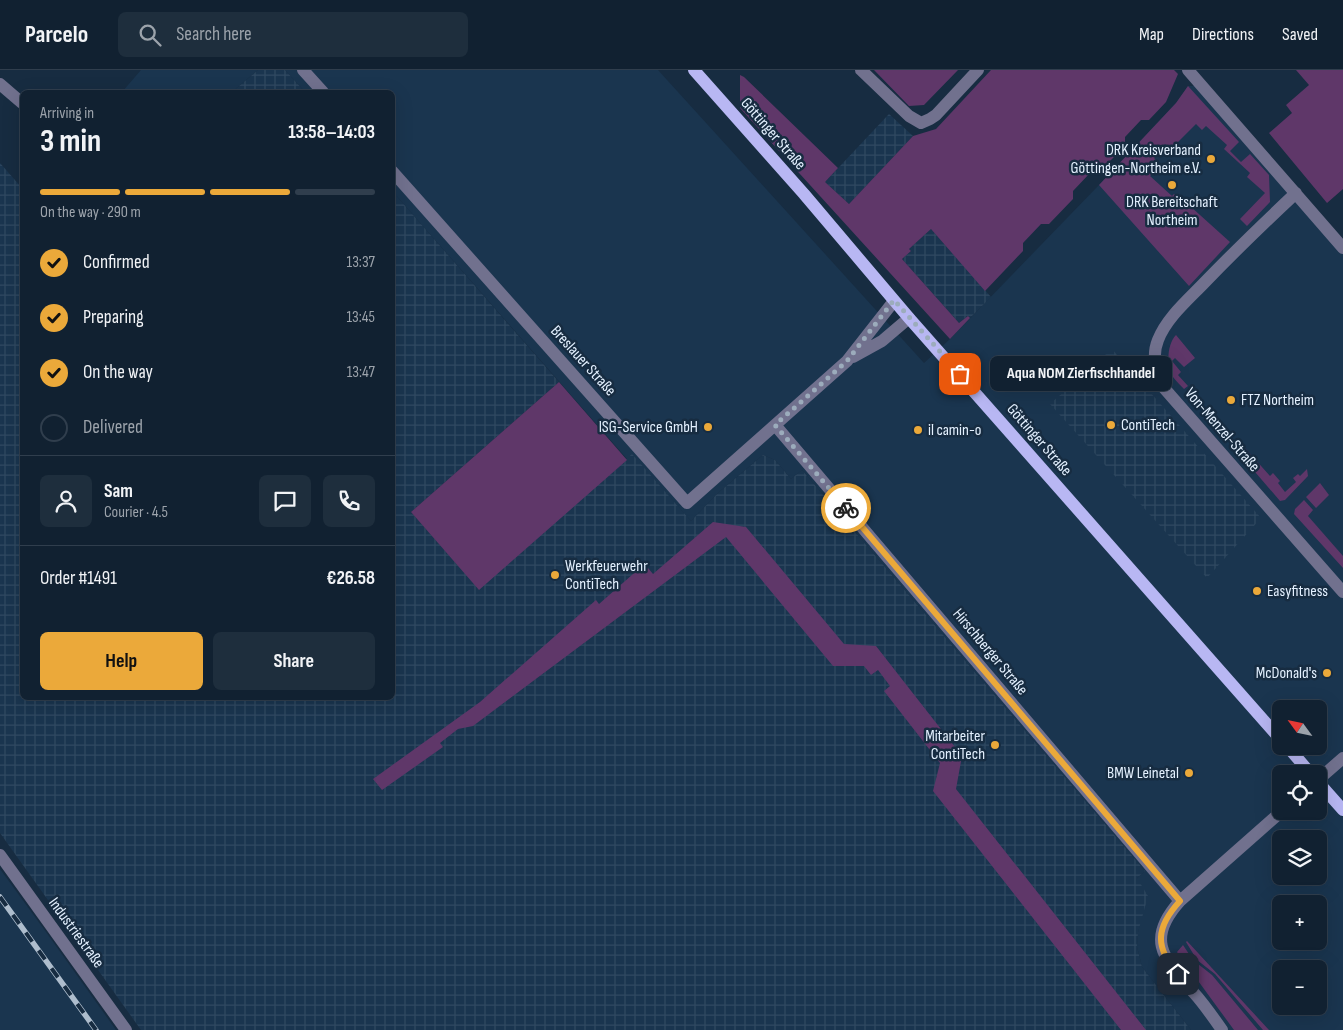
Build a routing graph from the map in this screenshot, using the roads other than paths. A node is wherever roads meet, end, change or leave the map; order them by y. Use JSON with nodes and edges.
{"nodes":[{"id":1,"x":303,"y":70,"type":"edge"},
{"id":2,"x":694,"y":70,"type":"edge"},
{"id":3,"x":861,"y":70,"type":"edge"},
{"id":4,"x":978,"y":70,"type":"edge"},
{"id":5,"x":1188,"y":70,"type":"edge"},
{"id":6,"x":0,"y":84,"type":"edge"},
{"id":7,"x":321,"y":90,"type":"edge"},
{"id":8,"x":20,"y":101,"type":"edge"},
{"id":9,"x":395,"y":174,"type":"edge"},
{"id":10,"x":1296,"y":193,"type":"junction"},
{"id":11,"x":1343,"y":248,"type":"edge"},
{"id":12,"x":894,"y":300,"type":"junction"},
{"id":13,"x":909,"y":318,"type":"junction"},
{"id":14,"x":847,"y":361,"type":"junction"},
{"id":15,"x":775,"y":425,"type":"junction"},
{"id":16,"x":1343,"y":592,"type":"edge"},
{"id":17,"x":1272,"y":730,"type":"edge"},
{"id":18,"x":1295,"y":755,"type":"edge"},
{"id":19,"x":1343,"y":758,"type":"edge"},
{"id":20,"x":1303,"y":765,"type":"edge"},
{"id":21,"x":1327,"y":773,"type":"edge"},
{"id":22,"x":1327,"y":791,"type":"edge"},
{"id":23,"x":1343,"y":810,"type":"edge"},
{"id":24,"x":1272,"y":820,"type":"edge"},
{"id":25,"x":0,"y":855,"type":"edge"},
{"id":26,"x":1180,"y":901,"type":"junction"},
{"id":27,"x":126,"y":1030,"type":"edge"},
{"id":28,"x":1222,"y":1030,"type":"edge"}],
"edges":[{"from":1,"to":7,"type":"street"},
{"from":2,"to":12,"type":"main road","name":"Göttinger Straße"},
{"from":3,"to":4,"type":"street"},
{"from":5,"to":10,"type":"street"},
{"from":6,"to":8,"type":"street"},
{"from":9,"to":15,"type":"street","name":"Breslauer Straße"},
{"from":10,"to":11,"type":"street"},
{"from":10,"to":16,"type":"street","name":"Von-Menzel-Straße"},
{"from":12,"to":13,"type":"main road","name":"Göttinger Straße"},
{"from":12,"to":14,"type":"street","name":"Breslauer Straße"},
{"from":13,"to":14,"type":"street","name":"Breslauer Straße"},
{"from":13,"to":17,"type":"main road","name":"Göttinger Straße"},
{"from":14,"to":15,"type":"street","name":"Breslauer Straße"},
{"from":15,"to":26,"type":"street","name":"Hirschberger Straße"},
{"from":18,"to":20,"type":"main road"},
{"from":19,"to":21,"type":"street"},
{"from":22,"to":23,"type":"main road"},
{"from":24,"to":26,"type":"street"},
{"from":25,"to":27,"type":"street","name":"Industriestraße"},
{"from":26,"to":28,"type":"street"}]}
